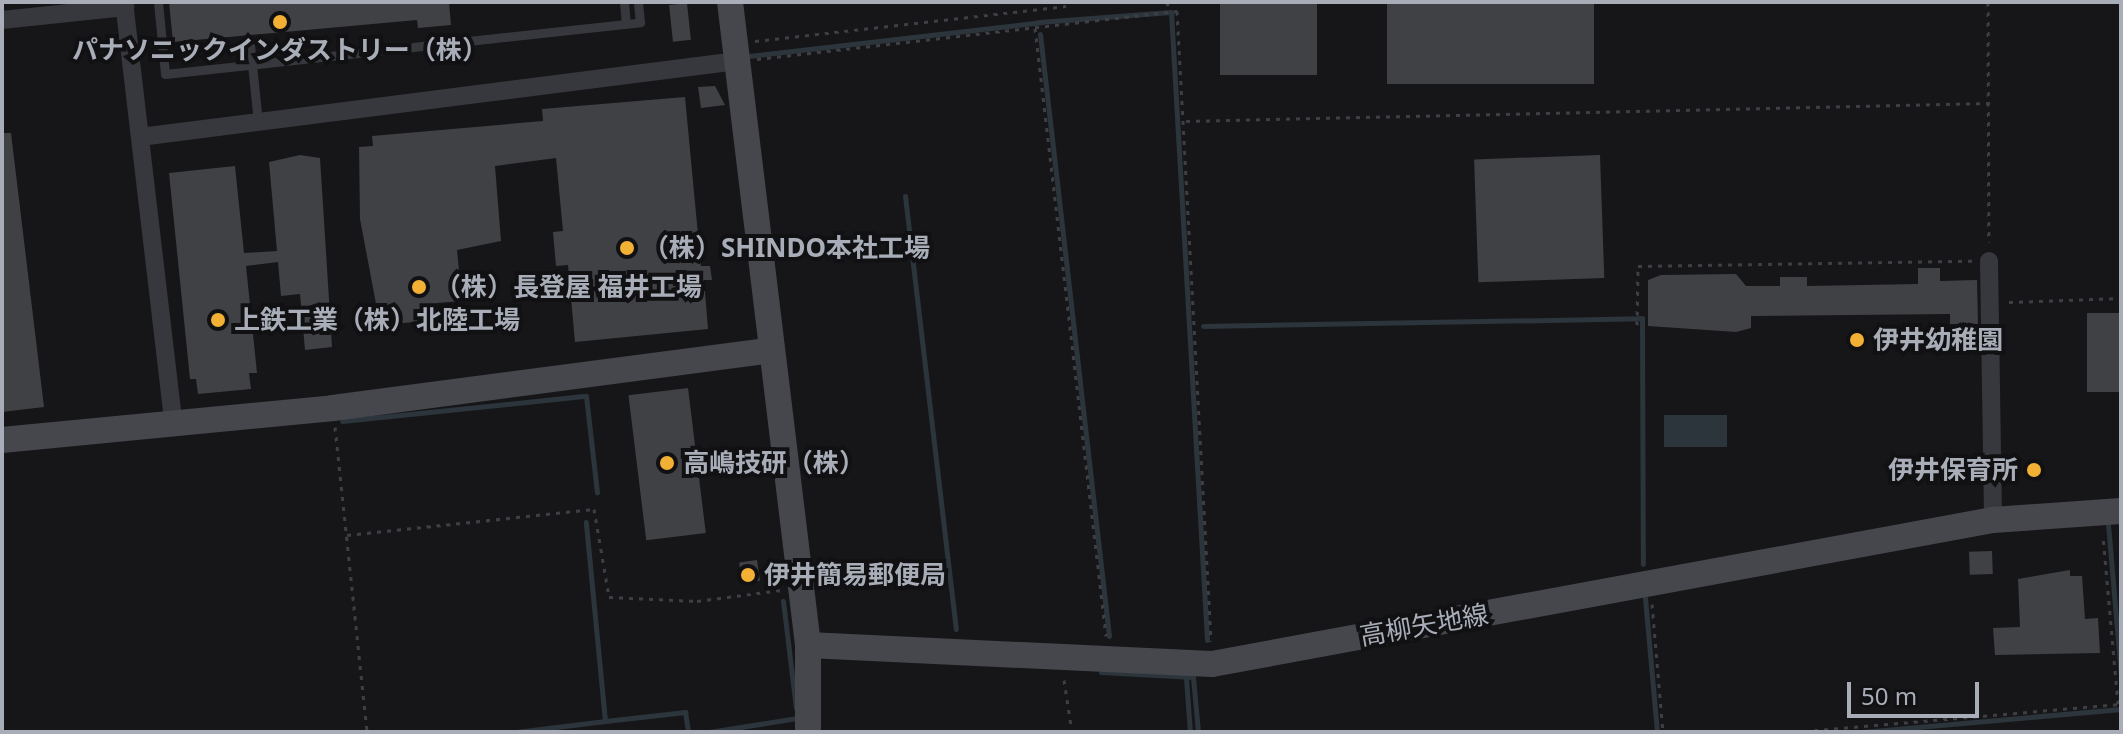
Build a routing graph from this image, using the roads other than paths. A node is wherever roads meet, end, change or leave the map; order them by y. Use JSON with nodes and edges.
{"nodes":[{"id":1,"x":158,"y":2,"type":"edge"},
{"id":2,"x":624,"y":2,"type":"edge"},
{"id":3,"x":638,"y":2,"type":"edge"},
{"id":4,"x":730,"y":2,"type":"edge"},
{"id":5,"x":124,"y":4,"type":"edge"},
{"id":6,"x":2,"y":20,"type":"edge"},
{"id":7,"x":626,"y":24,"type":"junction"},
{"id":8,"x":250,"y":45,"type":"dead end"},
{"id":9,"x":736,"y":52,"type":"junction"},
{"id":10,"x":252,"y":64,"type":"junction"},
{"id":11,"x":258,"y":123,"type":"junction"},
{"id":12,"x":140,"y":137,"type":"junction"},
{"id":13,"x":1989,"y":261,"type":"road end"},
{"id":14,"x":768,"y":351,"type":"junction"},
{"id":15,"x":173,"y":419,"type":"junction"},
{"id":16,"x":2,"y":440,"type":"edge"},
{"id":17,"x":2111,"y":512,"type":"edge"},
{"id":18,"x":1993,"y":520,"type":"junction"},
{"id":19,"x":808,"y":645,"type":"junction"},
{"id":20,"x":808,"y":732,"type":"edge"}],
"edges":[{"from":1,"to":10,"type":"lane"},
{"from":2,"to":7,"type":"lane"},
{"from":3,"to":7,"type":"lane"},
{"from":4,"to":9,"type":"street"},
{"from":5,"to":6,"type":"street"},
{"from":5,"to":12,"type":"street"},
{"from":7,"to":10,"type":"lane"},
{"from":8,"to":10,"type":"lane"},
{"from":9,"to":11,"type":"street"},
{"from":9,"to":14,"type":"street"},
{"from":10,"to":11,"type":"lane"},
{"from":11,"to":12,"type":"street"},
{"from":12,"to":15,"type":"street"},
{"from":13,"to":18,"type":"street"},
{"from":14,"to":15,"type":"street"},
{"from":14,"to":19,"type":"street"},
{"from":15,"to":16,"type":"street"},
{"from":17,"to":18,"type":"street","name":"高柳矢地線"},
{"from":18,"to":19,"type":"street","name":"高柳矢地線"},
{"from":19,"to":20,"type":"street"}]}
